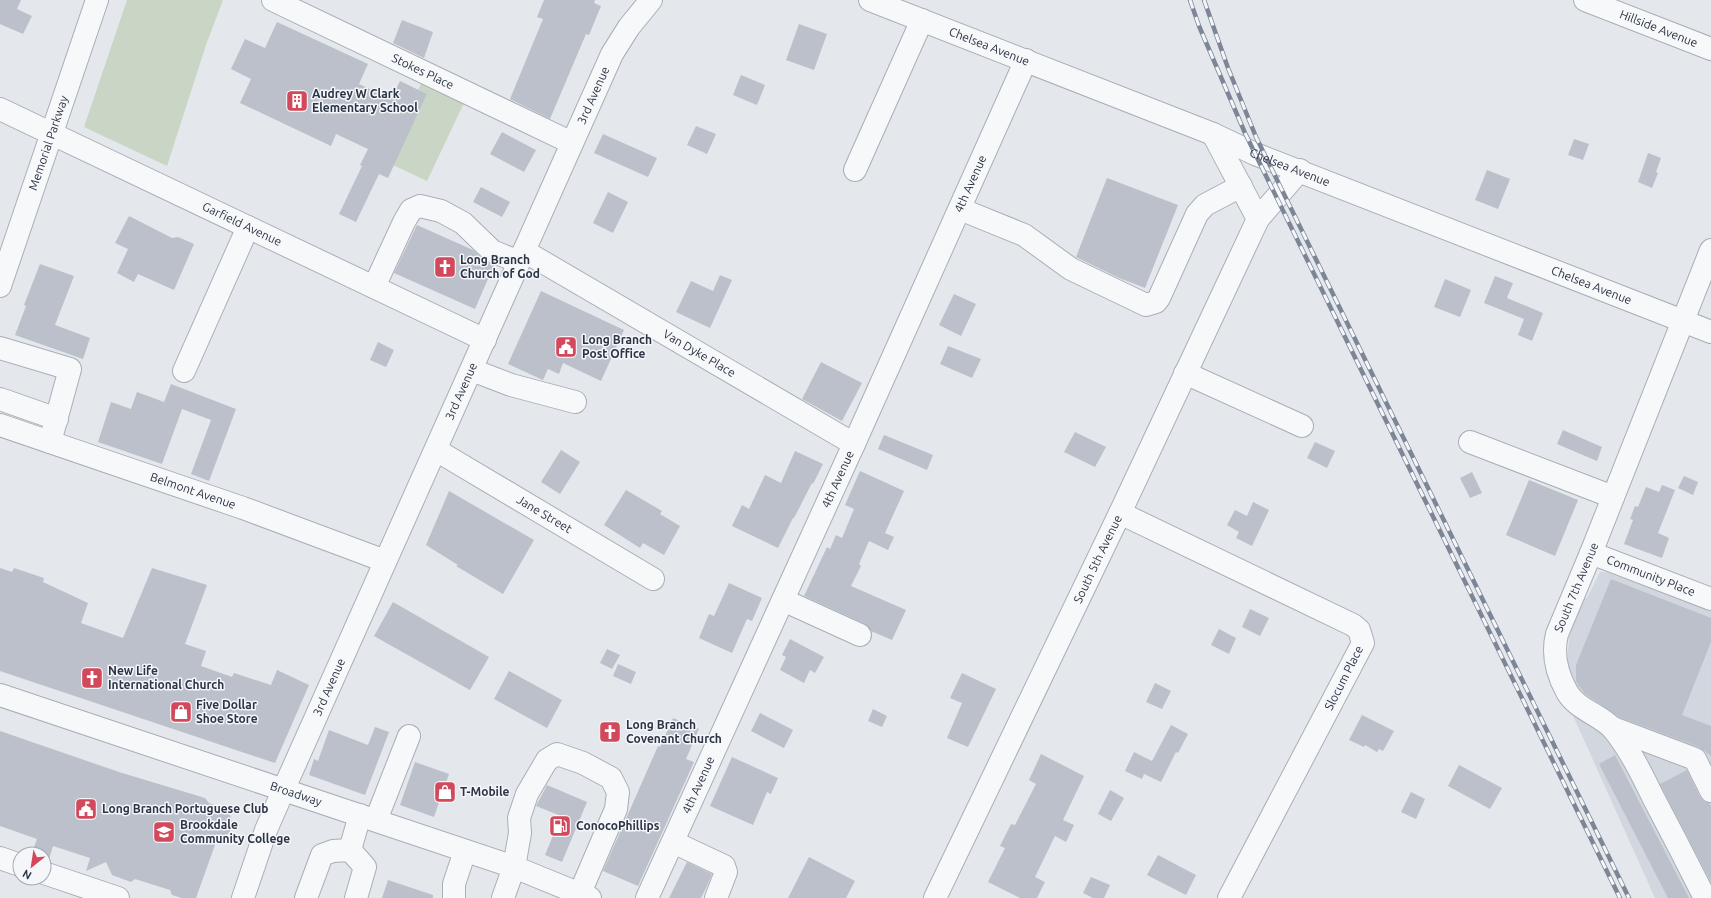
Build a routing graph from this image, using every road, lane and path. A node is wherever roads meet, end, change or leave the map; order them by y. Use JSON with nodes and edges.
{"nodes":[{"id":1,"x":97,"y":0,"type":"edge"},
{"id":2,"x":273,"y":0,"type":"edge"},
{"id":3,"x":651,"y":0,"type":"edge"},
{"id":4,"x":870,"y":0,"type":"edge"},
{"id":5,"x":1584,"y":0,"type":"edge"},
{"id":6,"x":922,"y":20,"type":"junction"},
{"id":7,"x":1711,"y":49,"type":"edge"},
{"id":8,"x":1026,"y":60,"type":"junction"},
{"id":9,"x":0,"y":109,"type":"edge"},
{"id":10,"x":52,"y":133,"type":"junction"},
{"id":11,"x":1213,"y":134,"type":"junction"},
{"id":12,"x":572,"y":143,"type":"junction"},
{"id":13,"x":855,"y":170,"type":"dead end"},
{"id":14,"x":1300,"y":170,"type":"junction"},
{"id":15,"x":1241,"y":186,"type":"junction"},
{"id":16,"x":960,"y":209,"type":"junction"},
{"id":17,"x":1258,"y":219,"type":"junction"},
{"id":18,"x":248,"y":227,"type":"junction"},
{"id":19,"x":1711,"y":250,"type":"edge"},
{"id":20,"x":522,"y":257,"type":"junction"},
{"id":21,"x":0,"y":286,"type":"edge"},
{"id":22,"x":374,"y":287,"type":"junction"},
{"id":23,"x":1683,"y":321,"type":"junction"},
{"id":24,"x":1711,"y":332,"type":"edge"},
{"id":25,"x":485,"y":340,"type":"junction"},
{"id":26,"x":0,"y":348,"type":"edge"},
{"id":27,"x":472,"y":370,"type":"junction"},
{"id":28,"x":184,"y":371,"type":"dead end"},
{"id":29,"x":1185,"y":373,"type":"junction"},
{"id":30,"x":0,"y":399,"type":"edge"},
{"id":31,"x":574,"y":402,"type":"dead end"},
{"id":32,"x":57,"y":419,"type":"junction"},
{"id":33,"x":0,"y":425,"type":"edge"},
{"id":34,"x":1302,"y":426,"type":"dead end"},
{"id":35,"x":50,"y":442,"type":"junction"},
{"id":36,"x":1470,"y":442,"type":"dead end"},
{"id":37,"x":854,"y":444,"type":"junction"},
{"id":38,"x":436,"y":450,"type":"junction"},
{"id":39,"x":1613,"y":497,"type":"junction"},
{"id":40,"x":1120,"y":513,"type":"junction"},
{"id":41,"x":1591,"y":553,"type":"junction"},
{"id":42,"x":385,"y":561,"type":"junction"},
{"id":43,"x":653,"y":579,"type":"dead end"},
{"id":44,"x":1711,"y":599,"type":"edge"},
{"id":45,"x":783,"y":600,"type":"junction"},
{"id":46,"x":860,"y":635,"type":"dead end"},
{"id":47,"x":0,"y":696,"type":"edge"},
{"id":48,"x":1613,"y":728,"type":"junction"},
{"id":49,"x":409,"y":736,"type":"dead end"},
{"id":50,"x":1651,"y":743,"type":"junction"},
{"id":51,"x":1634,"y":759,"type":"junction"},
{"id":52,"x":1709,"y":785,"type":"edge"},
{"id":53,"x":283,"y":790,"type":"junction"},
{"id":54,"x":368,"y":818,"type":"junction"},
{"id":55,"x":673,"y":842,"type":"junction"},
{"id":56,"x":350,"y":850,"type":"junction"},
{"id":57,"x":465,"y":851,"type":"junction"},
{"id":58,"x":0,"y":858,"type":"edge"},
{"id":59,"x":12,"y":862,"type":"edge"},
{"id":60,"x":514,"y":867,"type":"junction"},
{"id":61,"x":52,"y":876,"type":"edge"},
{"id":62,"x":548,"y":890,"type":"edge"},
{"id":63,"x":585,"y":896,"type":"edge"},
{"id":64,"x":118,"y":898,"type":"edge"},
{"id":65,"x":243,"y":898,"type":"edge"},
{"id":66,"x":306,"y":898,"type":"edge"},
{"id":67,"x":356,"y":898,"type":"edge"},
{"id":68,"x":454,"y":898,"type":"edge"},
{"id":69,"x":503,"y":898,"type":"edge"},
{"id":70,"x":647,"y":898,"type":"edge"},
{"id":71,"x":716,"y":898,"type":"edge"},
{"id":72,"x":935,"y":898,"type":"edge"},
{"id":73,"x":1229,"y":898,"type":"edge"},
{"id":74,"x":1705,"y":898,"type":"edge"}],
"edges":[{"from":1,"to":10,"type":"street","name":"Memorial Parkway"},
{"from":2,"to":12,"type":"street","name":"Stokes Place"},
{"from":3,"to":12,"type":"street","name":"3rd Avenue"},
{"from":4,"to":6,"type":"street","name":"Chelsea Avenue"},
{"from":5,"to":7,"type":"street","name":"Hillside Avenue"},
{"from":6,"to":8,"type":"street","name":"Chelsea Avenue"},
{"from":6,"to":13,"type":"street"},
{"from":8,"to":11,"type":"street","name":"Chelsea Avenue"},
{"from":8,"to":16,"type":"street","name":"4th Avenue"},
{"from":9,"to":10,"type":"street","name":"Garfield Avenue"},
{"from":10,"to":18,"type":"street","name":"Garfield Avenue"},
{"from":10,"to":21,"type":"street","name":"Memorial Parkway"},
{"from":11,"to":14,"type":"street","name":"Chelsea Avenue"},
{"from":11,"to":15,"type":"street"},
{"from":12,"to":20,"type":"street","name":"3rd Avenue"},
{"from":14,"to":17,"type":"street","name":"South 5th Avenue"},
{"from":14,"to":23,"type":"street","name":"Chelsea Avenue"},
{"from":15,"to":16,"type":"street"},
{"from":15,"to":17,"type":"street"},
{"from":16,"to":37,"type":"street","name":"4th Avenue"},
{"from":17,"to":29,"type":"street","name":"South 5th Avenue"},
{"from":18,"to":22,"type":"street","name":"Garfield Avenue"},
{"from":18,"to":28,"type":"street"},
{"from":19,"to":23,"type":"street","name":"South 7th Avenue"},
{"from":20,"to":22,"type":"street","name":"Van Dyke Place"},
{"from":20,"to":25,"type":"street","name":"3rd Avenue"},
{"from":20,"to":37,"type":"street","name":"Van Dyke Place"},
{"from":22,"to":25,"type":"street","name":"Garfield Avenue"},
{"from":23,"to":24,"type":"street","name":"Chelsea Avenue"},
{"from":23,"to":39,"type":"street","name":"South 7th Avenue"},
{"from":25,"to":27,"type":"street","name":"3rd Avenue"},
{"from":26,"to":32,"type":"street"},
{"from":27,"to":31,"type":"street"},
{"from":27,"to":38,"type":"street","name":"3rd Avenue"},
{"from":29,"to":34,"type":"street"},
{"from":29,"to":40,"type":"street","name":"South 5th Avenue"},
{"from":30,"to":32,"type":"street"},
{"from":32,"to":35,"type":"street"},
{"from":33,"to":35,"type":"street","name":"Belmont Avenue"},
{"from":35,"to":42,"type":"street","name":"Belmont Avenue"},
{"from":36,"to":39,"type":"street"},
{"from":37,"to":45,"type":"street","name":"4th Avenue"},
{"from":38,"to":42,"type":"street","name":"3rd Avenue"},
{"from":38,"to":43,"type":"street","name":"Jane Street"},
{"from":39,"to":41,"type":"street","name":"South 7th Avenue"},
{"from":40,"to":72,"type":"street","name":"South 5th Avenue"},
{"from":40,"to":73,"type":"street","name":"Slocum Place"},
{"from":41,"to":44,"type":"street","name":"Community Place"},
{"from":41,"to":48,"type":"street","name":"South 7th Avenue"},
{"from":42,"to":53,"type":"street","name":"3rd Avenue"},
{"from":45,"to":46,"type":"street"},
{"from":45,"to":55,"type":"street","name":"4th Avenue"},
{"from":47,"to":53,"type":"street","name":"Broadway"},
{"from":48,"to":50,"type":"street"},
{"from":48,"to":51,"type":"street","name":"South 7th Avenue"},
{"from":49,"to":54,"type":"street"},
{"from":50,"to":51,"type":"street"},
{"from":50,"to":52,"type":"street"},
{"from":51,"to":74,"type":"street","name":"South 7th Avenue"},
{"from":53,"to":54,"type":"street","name":"Broadway"},
{"from":53,"to":65,"type":"street","name":"3rd Avenue"},
{"from":54,"to":56,"type":"street"},
{"from":54,"to":57,"type":"street","name":"Broadway"},
{"from":55,"to":70,"type":"street","name":"4th Avenue"},
{"from":55,"to":71,"type":"street"},
{"from":56,"to":66,"type":"street"},
{"from":56,"to":67,"type":"street"},
{"from":57,"to":60,"type":"street","name":"Broadway"},
{"from":57,"to":68,"type":"street"},
{"from":58,"to":59,"type":"street"},
{"from":60,"to":62,"type":"street","name":"Broadway"},
{"from":60,"to":63,"type":"street"},
{"from":60,"to":69,"type":"street"},
{"from":61,"to":64,"type":"street"},
{"from":62,"to":63,"type":"street","name":"Broadway"}]}
